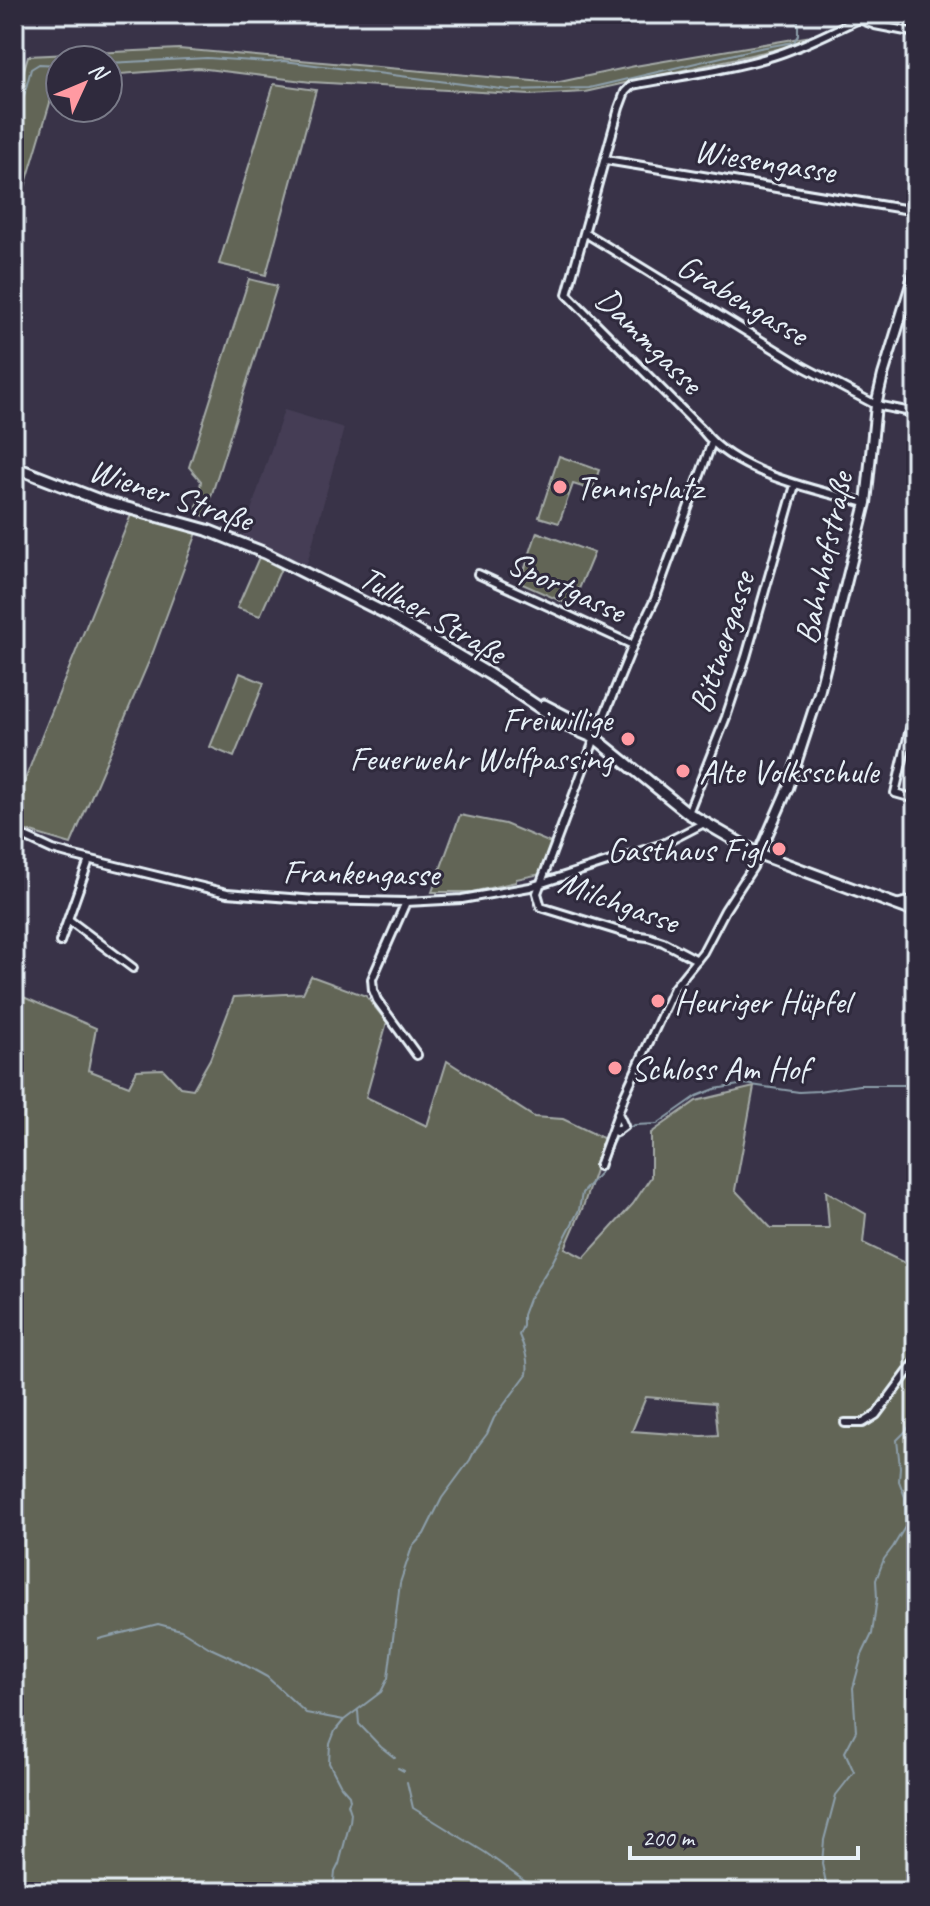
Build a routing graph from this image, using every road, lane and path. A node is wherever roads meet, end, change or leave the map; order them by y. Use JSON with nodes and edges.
{"nodes":[{"id":1,"x":869,"y":14,"type":"edge"},
{"id":2,"x":859,"y":19,"type":"junction"},
{"id":3,"x":916,"y":33,"type":"edge"},
{"id":4,"x":606,"y":160,"type":"junction"},
{"id":5,"x":916,"y":211,"type":"edge"},
{"id":6,"x":585,"y":233,"type":"junction"},
{"id":7,"x":916,"y":268,"type":"edge"},
{"id":8,"x":876,"y":405,"type":"junction"},
{"id":9,"x":916,"y":413,"type":"edge"},
{"id":10,"x":712,"y":442,"type":"junction"},
{"id":11,"x":14,"y":467,"type":"edge"},
{"id":12,"x":795,"y":485,"type":"junction"},
{"id":13,"x":866,"y":503,"type":"junction"},
{"id":14,"x":310,"y":574,"type":"joint"},
{"id":15,"x":478,"y":574,"type":"dead end"},
{"id":16,"x":633,"y":645,"type":"junction"},
{"id":17,"x":916,"y":703,"type":"edge"},
{"id":18,"x":595,"y":738,"type":"junction"},
{"id":19,"x":916,"y":799,"type":"edge"},
{"id":20,"x":688,"y":813,"type":"junction"},
{"id":21,"x":704,"y":823,"type":"junction"},
{"id":22,"x":16,"y":834,"type":"edge"},
{"id":23,"x":14,"y":852,"type":"edge"},
{"id":24,"x":759,"y":854,"type":"junction"},
{"id":25,"x":89,"y":860,"type":"junction"},
{"id":26,"x":541,"y":884,"type":"junction"},
{"id":27,"x":916,"y":899,"type":"edge"},
{"id":28,"x":406,"y":902,"type":"junction"},
{"id":29,"x":894,"y":904,"type":"junction"},
{"id":30,"x":916,"y":912,"type":"edge"},
{"id":31,"x":69,"y":920,"type":"junction"},
{"id":32,"x":60,"y":942,"type":"dead end"},
{"id":33,"x":697,"y":960,"type":"junction"},
{"id":34,"x":133,"y":968,"type":"dead end"},
{"id":35,"x":417,"y":1055,"type":"dead end"},
{"id":36,"x":599,"y":1166,"type":"dead end"},
{"id":37,"x":916,"y":1361,"type":"edge"},
{"id":38,"x":845,"y":1423,"type":"dead end"}],
"edges":[{"from":1,"to":2,"type":"street"},
{"from":2,"to":3,"type":"street"},
{"from":2,"to":4,"type":"street","name":"Dammgasse"},
{"from":4,"to":5,"type":"street","name":"Wiesengasse"},
{"from":4,"to":6,"type":"street","name":"Dammgasse"},
{"from":6,"to":8,"type":"street","name":"Grabengasse"},
{"from":6,"to":10,"type":"street","name":"Dammgasse"},
{"from":7,"to":8,"type":"street","name":"Bahnhofstraße"},
{"from":8,"to":9,"type":"street","name":"Grabengasse"},
{"from":8,"to":13,"type":"street","name":"Bahnhofstraße"},
{"from":10,"to":12,"type":"street","name":"Dammgasse"},
{"from":10,"to":16,"type":"street"},
{"from":11,"to":14,"type":"main road","name":"Wiener Straße"},
{"from":12,"to":13,"type":"street","name":"Dammgasse"},
{"from":12,"to":20,"type":"street","name":"Bittnergasse"},
{"from":13,"to":24,"type":"street","name":"Bahnhofstraße"},
{"from":14,"to":18,"type":"main road","name":"Tullner Straße"},
{"from":15,"to":16,"type":"street","name":"Sportgasse"},
{"from":16,"to":18,"type":"street"},
{"from":17,"to":19,"type":"street"},
{"from":18,"to":20,"type":"main road","name":"Tullner Straße"},
{"from":18,"to":26,"type":"street"},
{"from":20,"to":21,"type":"main road","name":"Tullner Straße"},
{"from":21,"to":24,"type":"main road","name":"Tullner Straße"},
{"from":21,"to":26,"type":"street","name":"Frankengasse"},
{"from":22,"to":23,"type":"street"},
{"from":22,"to":25,"type":"street","name":"Frankengasse"},
{"from":24,"to":29,"type":"main road"},
{"from":24,"to":33,"type":"street"},
{"from":25,"to":28,"type":"street","name":"Frankengasse"},
{"from":25,"to":31,"type":"street"},
{"from":26,"to":28,"type":"street","name":"Frankengasse"},
{"from":26,"to":33,"type":"street","name":"Milchgasse"},
{"from":27,"to":29,"type":"street"},
{"from":28,"to":35,"type":"street"},
{"from":29,"to":30,"type":"main road"},
{"from":31,"to":32,"type":"street"},
{"from":31,"to":34,"type":"street"},
{"from":33,"to":36,"type":"street"},
{"from":37,"to":38,"type":"street"}]}
